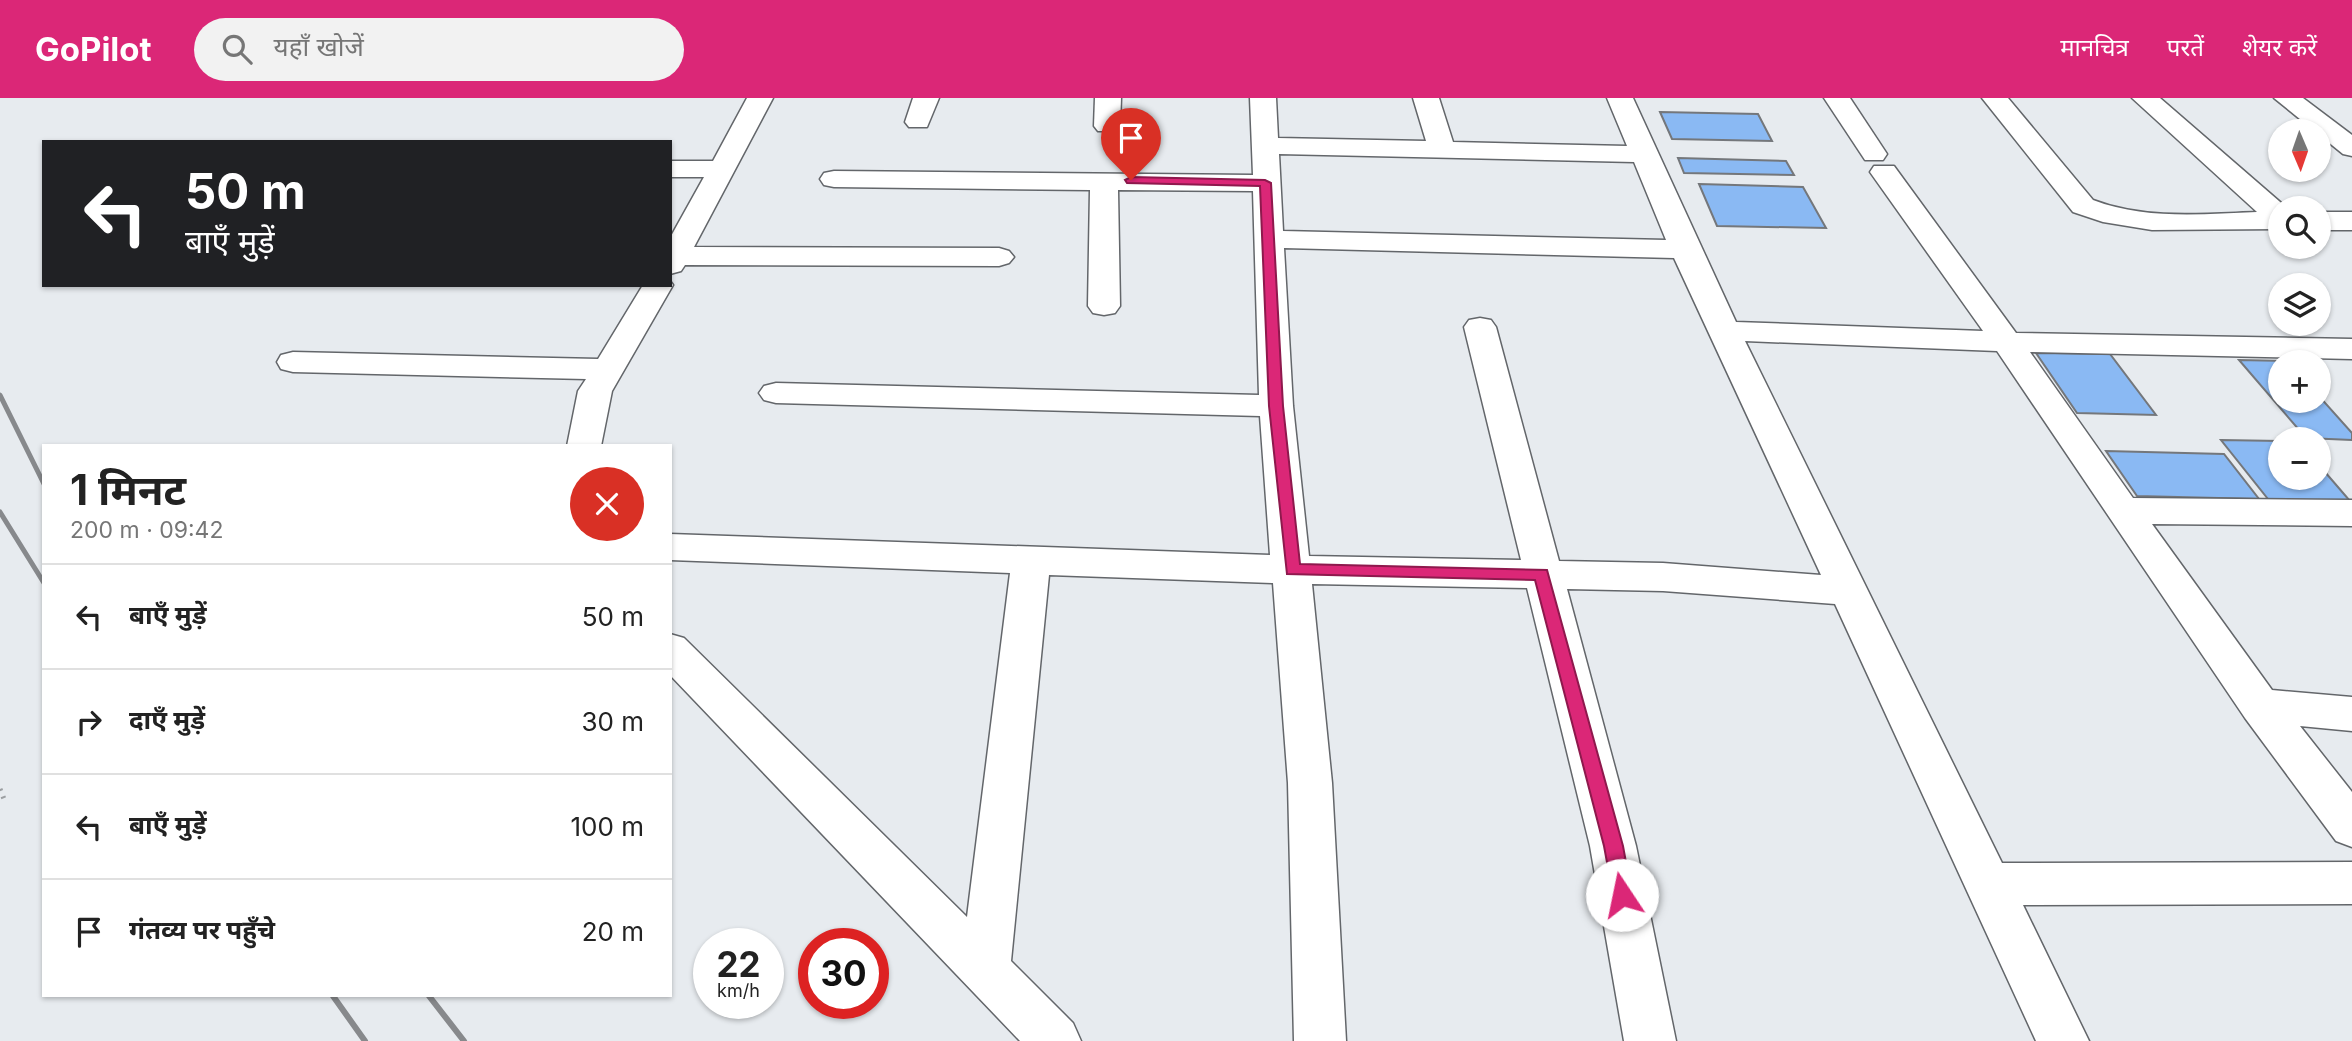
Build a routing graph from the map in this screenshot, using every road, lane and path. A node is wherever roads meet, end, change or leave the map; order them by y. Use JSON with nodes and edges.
{"nodes":[{"id":1,"x":760,"y":98,"type":"edge"},
{"id":2,"x":1108,"y":98,"type":"edge"},
{"id":3,"x":1263,"y":98,"type":"edge"},
{"id":4,"x":1426,"y":98,"type":"edge"},
{"id":5,"x":1620,"y":98,"type":"edge"},
{"id":6,"x":1837,"y":98,"type":"edge"},
{"id":7,"x":1995,"y":98,"type":"edge"},
{"id":8,"x":2145,"y":98,"type":"edge"},
{"id":9,"x":2287,"y":98,"type":"edge"},
{"id":10,"x":1107,"y":126,"type":"dead end"},
{"id":11,"x":2352,"y":148,"type":"edge"},
{"id":12,"x":1443,"y":150,"type":"junction"},
{"id":13,"x":1645,"y":154,"type":"junction"},
{"id":14,"x":1264,"y":165,"type":"junction"},
{"id":15,"x":672,"y":169,"type":"edge"},
{"id":16,"x":723,"y":169,"type":"junction"},
{"id":17,"x":834,"y":179,"type":"dead end"},
{"id":18,"x":1104,"y":180,"type":"junction"},
{"id":19,"x":2268,"y":207,"type":"edge"},
{"id":20,"x":2268,"y":218,"type":"edge"},
{"id":21,"x":2331,"y":220,"type":"edge"},
{"id":22,"x":2352,"y":221,"type":"edge"},
{"id":23,"x":1268,"y":239,"type":"junction"},
{"id":24,"x":1685,"y":249,"type":"junction"},
{"id":25,"x":999,"y":257,"type":"dead end"},
{"id":26,"x":672,"y":259,"type":"edge"},
{"id":27,"x":657,"y":287,"type":"edge"},
{"id":28,"x":1104,"y":306,"type":"dead end"},
{"id":29,"x":1480,"y":327,"type":"dead end"},
{"id":30,"x":1727,"y":331,"type":"junction"},
{"id":31,"x":2007,"y":342,"type":"junction"},
{"id":32,"x":2352,"y":349,"type":"edge"},
{"id":33,"x":293,"y":362,"type":"dead end"},
{"id":34,"x":607,"y":369,"type":"junction"},
{"id":35,"x":776,"y":393,"type":"dead end"},
{"id":36,"x":1276,"y":406,"type":"junction"},
{"id":37,"x":584,"y":444,"type":"edge"},
{"id":38,"x":2123,"y":511,"type":"junction"},
{"id":39,"x":2352,"y":513,"type":"edge"},
{"id":40,"x":672,"y":547,"type":"edge"},
{"id":41,"x":1031,"y":561,"type":"junction"},
{"id":42,"x":1293,"y":570,"type":"junction"},
{"id":43,"x":1542,"y":574,"type":"junction"},
{"id":44,"x":1847,"y":591,"type":"junction"},
{"id":45,"x":672,"y":651,"type":"edge"},
{"id":46,"x":2260,"y":705,"type":"junction"},
{"id":47,"x":2352,"y":714,"type":"edge"},
{"id":48,"x":0,"y":789,"type":"edge"},
{"id":49,"x":4,"y":799,"type":"dead end"},
{"id":50,"x":2352,"y":827,"type":"edge"},
{"id":51,"x":2352,"y":883,"type":"edge"},
{"id":52,"x":1987,"y":884,"type":"junction"},
{"id":53,"x":985,"y":968,"type":"junction"},
{"id":54,"x":1055,"y":1041,"type":"edge"},
{"id":55,"x":1320,"y":1041,"type":"edge"},
{"id":56,"x":1650,"y":1041,"type":"edge"},
{"id":57,"x":2063,"y":1041,"type":"edge"}],
"edges":[{"from":1,"to":16,"type":"street"},
{"from":2,"to":10,"type":"street"},
{"from":3,"to":14,"type":"street"},
{"from":4,"to":12,"type":"street"},
{"from":5,"to":13,"type":"street"},
{"from":6,"to":31,"type":"street"},
{"from":7,"to":20,"type":"street"},
{"from":8,"to":19,"type":"street"},
{"from":9,"to":11,"type":"street"},
{"from":12,"to":13,"type":"street"},
{"from":12,"to":14,"type":"street"},
{"from":13,"to":24,"type":"street"},
{"from":14,"to":18,"type":"street"},
{"from":14,"to":23,"type":"street"},
{"from":15,"to":16,"type":"street"},
{"from":16,"to":26,"type":"street"},
{"from":17,"to":18,"type":"street"},
{"from":18,"to":28,"type":"street"},
{"from":21,"to":22,"type":"street"},
{"from":23,"to":24,"type":"street"},
{"from":23,"to":36,"type":"street"},
{"from":24,"to":30,"type":"street"},
{"from":25,"to":26,"type":"street"},
{"from":27,"to":34,"type":"street"},
{"from":29,"to":43,"type":"street"},
{"from":30,"to":31,"type":"street"},
{"from":30,"to":44,"type":"street"},
{"from":31,"to":32,"type":"street"},
{"from":31,"to":38,"type":"street"},
{"from":33,"to":34,"type":"street"},
{"from":34,"to":37,"type":"street"},
{"from":35,"to":36,"type":"street"},
{"from":36,"to":42,"type":"street"},
{"from":38,"to":39,"type":"street"},
{"from":38,"to":46,"type":"street"},
{"from":40,"to":41,"type":"street"},
{"from":41,"to":42,"type":"street"},
{"from":41,"to":53,"type":"street"},
{"from":42,"to":43,"type":"street"},
{"from":42,"to":55,"type":"street"},
{"from":43,"to":44,"type":"street"},
{"from":43,"to":56,"type":"street"},
{"from":44,"to":52,"type":"street"},
{"from":45,"to":53,"type":"street"},
{"from":46,"to":47,"type":"street"},
{"from":46,"to":50,"type":"street"},
{"from":48,"to":49,"type":"path"},
{"from":51,"to":52,"type":"street"},
{"from":52,"to":57,"type":"street"},
{"from":53,"to":54,"type":"street"}]}
